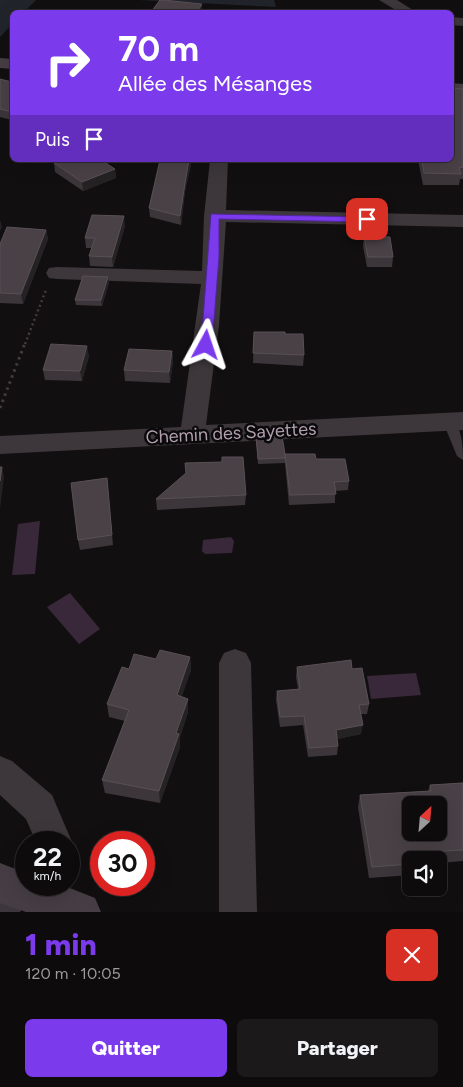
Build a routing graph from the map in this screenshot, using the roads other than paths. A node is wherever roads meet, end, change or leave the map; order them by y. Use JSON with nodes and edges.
{"nodes":[{"id":1,"x":386,"y":0,"type":"edge"},
{"id":2,"x":405,"y":10,"type":"edge"},
{"id":3,"x":219,"y":162,"type":"edge"},
{"id":4,"x":214,"y":216,"type":"junction"},
{"id":5,"x":463,"y":221,"type":"edge"},
{"id":6,"x":57,"y":273,"type":"road end"},
{"id":7,"x":212,"y":278,"type":"junction"},
{"id":8,"x":456,"y":422,"type":"edge"},
{"id":9,"x":192,"y":434,"type":"junction"},
{"id":10,"x":0,"y":444,"type":"edge"},
{"id":11,"x":463,"y":456,"type":"edge"},
{"id":12,"x":235,"y":663,"type":"dead end"},
{"id":13,"x":0,"y":772,"type":"edge"},
{"id":14,"x":49,"y":831,"type":"edge"},
{"id":15,"x":5,"y":893,"type":"edge"},
{"id":16,"x":72,"y":902,"type":"edge"},
{"id":17,"x":238,"y":912,"type":"edge"}],
"edges":[{"from":1,"to":2,"type":"street"},
{"from":3,"to":4,"type":"street"},
{"from":4,"to":5,"type":"street"},
{"from":4,"to":7,"type":"street"},
{"from":6,"to":7,"type":"street"},
{"from":7,"to":9,"type":"street"},
{"from":8,"to":9,"type":"street","name":"Chemin des Sayettes"},
{"from":8,"to":11,"type":"lane"},
{"from":9,"to":10,"type":"street","name":"Chemin des Sayettes"},
{"from":12,"to":17,"type":"street"},
{"from":13,"to":14,"type":"street"},
{"from":15,"to":16,"type":"street"}]}
